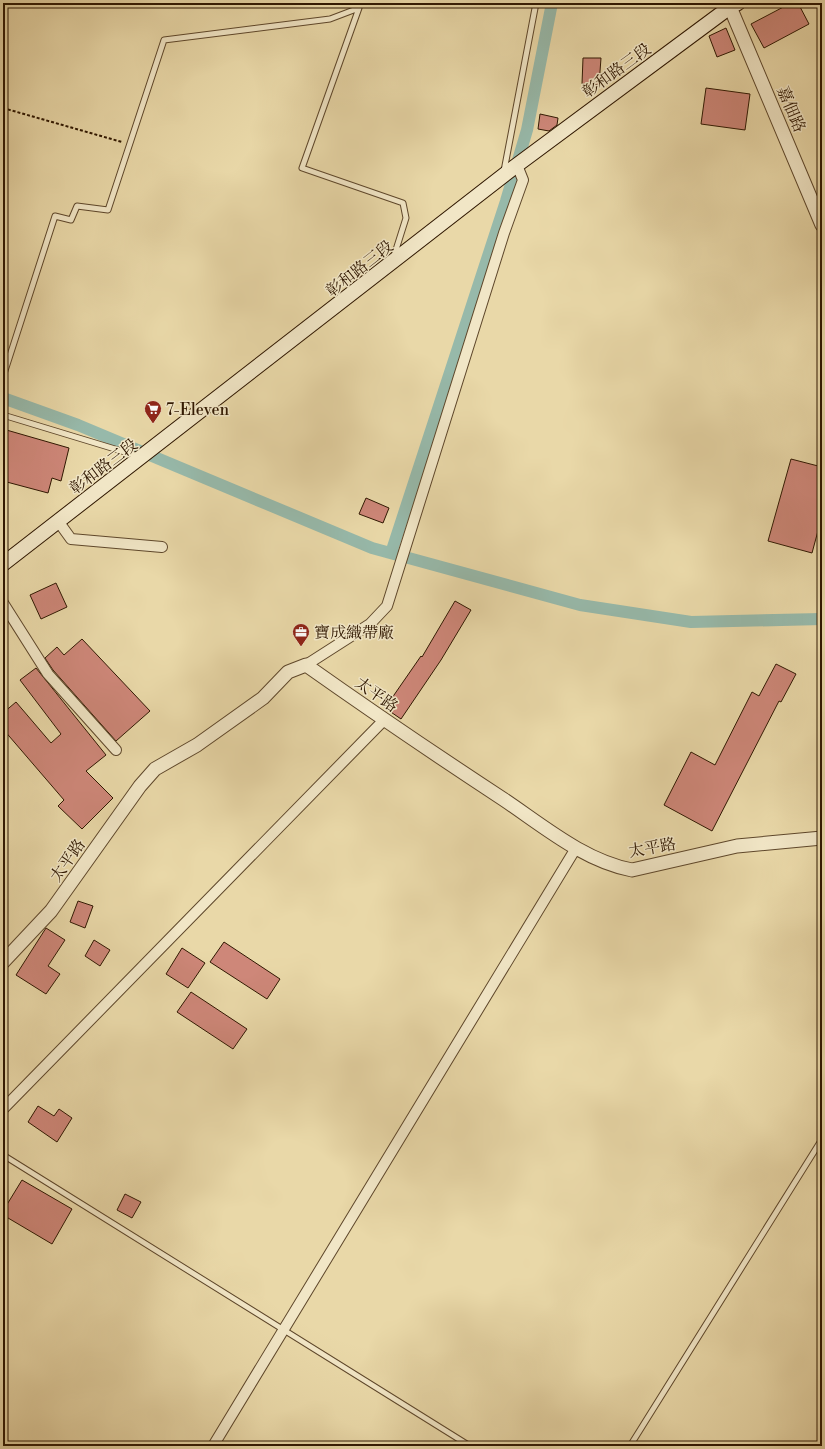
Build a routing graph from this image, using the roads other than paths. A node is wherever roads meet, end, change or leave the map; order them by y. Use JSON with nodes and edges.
{"nodes":[{"id":1,"x":536,"y":3,"type":"edge"},
{"id":2,"x":734,"y":5,"type":"edge"},
{"id":3,"x":517,"y":165,"type":"junction"},
{"id":4,"x":503,"y":177,"type":"junction"},
{"id":5,"x":822,"y":225,"type":"edge"},
{"id":6,"x":391,"y":264,"type":"junction"},
{"id":7,"x":3,"y":377,"type":"edge"},
{"id":8,"x":3,"y":415,"type":"edge"},
{"id":9,"x":142,"y":458,"type":"junction"},
{"id":10,"x":58,"y":521,"type":"junction"},
{"id":11,"x":162,"y":547,"type":"dead end"},
{"id":12,"x":3,"y":564,"type":"edge"},
{"id":13,"x":3,"y":603,"type":"edge"},
{"id":14,"x":306,"y":666,"type":"junction"},
{"id":15,"x":384,"y":720,"type":"junction"},
{"id":16,"x":116,"y":750,"type":"dead end"},
{"id":17,"x":822,"y":838,"type":"edge"},
{"id":18,"x":576,"y":848,"type":"junction"},
{"id":19,"x":5,"y":956,"type":"edge"},
{"id":20,"x":3,"y":1109,"type":"edge"},
{"id":21,"x":822,"y":1139,"type":"edge"},
{"id":22,"x":3,"y":1155,"type":"edge"},
{"id":23,"x":284,"y":1329,"type":"junction"},
{"id":24,"x":213,"y":1446,"type":"edge"},
{"id":25,"x":470,"y":1446,"type":"edge"},
{"id":26,"x":630,"y":1446,"type":"edge"}],
"edges":[{"from":1,"to":4,"type":"lane"},
{"from":2,"to":3,"type":"main road","name":"彰和路三段"},
{"from":2,"to":5,"type":"street","name":"嘉佃路"},
{"from":3,"to":4,"type":"main road","name":"彰和路三段"},
{"from":3,"to":14,"type":"street"},
{"from":4,"to":6,"type":"main road","name":"彰和路三段"},
{"from":6,"to":7,"type":"lane"},
{"from":6,"to":9,"type":"main road","name":"彰和路三段"},
{"from":8,"to":9,"type":"lane"},
{"from":9,"to":10,"type":"main road","name":"彰和路三段"},
{"from":10,"to":11,"type":"street"},
{"from":10,"to":12,"type":"main road","name":"彰和路三段"},
{"from":13,"to":16,"type":"street"},
{"from":14,"to":15,"type":"street","name":"太平路"},
{"from":14,"to":19,"type":"street","name":"太平路"},
{"from":15,"to":18,"type":"street","name":"太平路"},
{"from":15,"to":20,"type":"street"},
{"from":17,"to":18,"type":"street","name":"太平路"},
{"from":18,"to":23,"type":"street"},
{"from":21,"to":26,"type":"lane"},
{"from":22,"to":23,"type":"lane"},
{"from":23,"to":24,"type":"street"},
{"from":23,"to":25,"type":"lane"}]}
